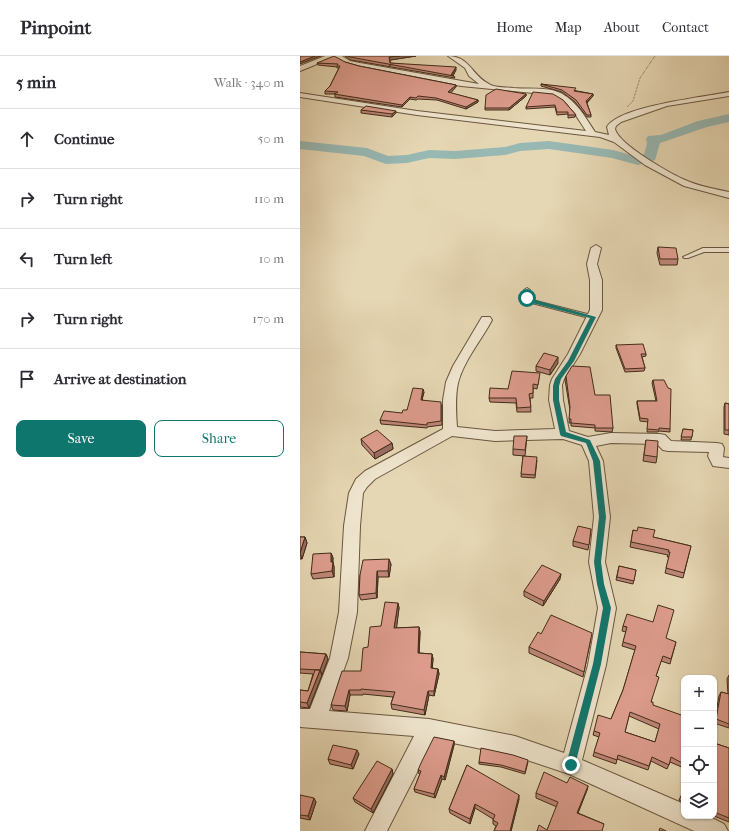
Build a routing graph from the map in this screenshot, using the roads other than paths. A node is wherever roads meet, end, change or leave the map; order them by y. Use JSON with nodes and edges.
{"nodes":[{"id":1,"x":331,"y":56,"type":"edge"},
{"id":2,"x":337,"y":56,"type":"edge"},
{"id":3,"x":451,"y":56,"type":"edge"},
{"id":4,"x":300,"y":69,"type":"edge"},
{"id":5,"x":486,"y":86,"type":"junction"},
{"id":6,"x":729,"y":94,"type":"edge"},
{"id":7,"x":300,"y":96,"type":"edge"},
{"id":8,"x":592,"y":133,"type":"junction"},
{"id":9,"x":617,"y":140,"type":"junction"},
{"id":10,"x":729,"y":195,"type":"edge"},
{"id":11,"x":596,"y":248,"type":"dead end"},
{"id":12,"x":729,"y":250,"type":"edge"},
{"id":13,"x":686,"y":257,"type":"dead end"},
{"id":14,"x":528,"y":290,"type":"dead end"},
{"id":15,"x":593,"y":317,"type":"junction"},
{"id":16,"x":486,"y":320,"type":"dead end"},
{"id":17,"x":450,"y":431,"type":"junction"},
{"id":18,"x":563,"y":434,"type":"junction"},
{"id":19,"x":588,"y":442,"type":"junction"},
{"id":20,"x":729,"y":463,"type":"edge"},
{"id":21,"x":308,"y":719,"type":"edge"},
{"id":22,"x":429,"y":728,"type":"junction"},
{"id":23,"x":571,"y":765,"type":"junction"},
{"id":24,"x":688,"y":820,"type":"edge"},
{"id":25,"x":376,"y":831,"type":"edge"},
{"id":26,"x":717,"y":831,"type":"edge"}],
"edges":[{"from":1,"to":4,"type":"street"},
{"from":2,"to":5,"type":"street"},
{"from":3,"to":5,"type":"street"},
{"from":5,"to":8,"type":"street"},
{"from":6,"to":9,"type":"street"},
{"from":7,"to":8,"type":"street"},
{"from":8,"to":9,"type":"street"},
{"from":9,"to":10,"type":"street"},
{"from":11,"to":15,"type":"street"},
{"from":12,"to":13,"type":"lane"},
{"from":14,"to":15,"type":"lane"},
{"from":15,"to":18,"type":"street"},
{"from":16,"to":17,"type":"street"},
{"from":17,"to":18,"type":"street"},
{"from":17,"to":21,"type":"street"},
{"from":18,"to":19,"type":"street"},
{"from":19,"to":20,"type":"street"},
{"from":19,"to":23,"type":"street"},
{"from":21,"to":22,"type":"street"},
{"from":22,"to":23,"type":"street"},
{"from":22,"to":25,"type":"street"},
{"from":23,"to":24,"type":"street"},
{"from":24,"to":26,"type":"street"}]}
